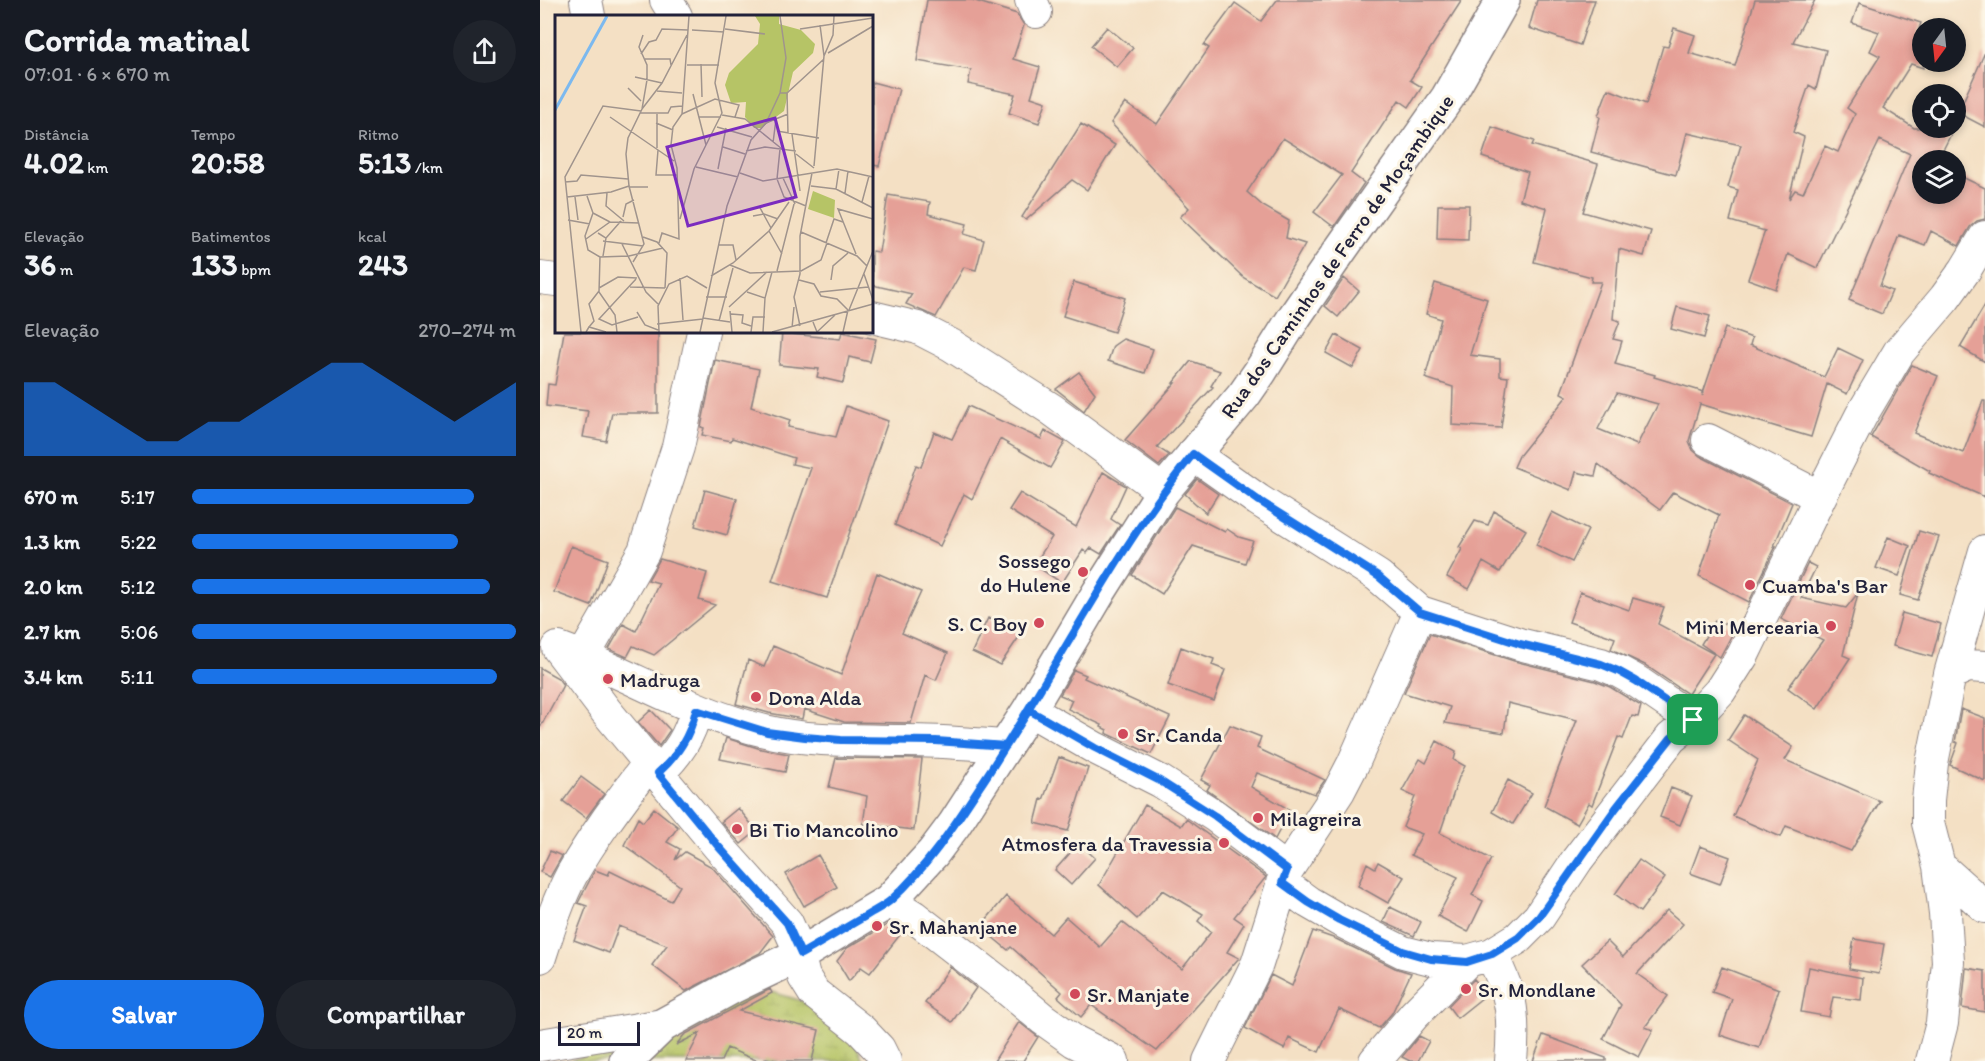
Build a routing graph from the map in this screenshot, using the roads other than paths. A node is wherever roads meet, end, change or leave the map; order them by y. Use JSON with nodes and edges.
{"nodes":[{"id":1,"x":586,"y":0,"type":"edge"},
{"id":2,"x":666,"y":0,"type":"edge"},
{"id":3,"x":1503,"y":0,"type":"edge"},
{"id":4,"x":589,"y":15,"type":"edge"},
{"id":5,"x":675,"y":15,"type":"edge"},
{"id":6,"x":1985,"y":237,"type":"edge"},
{"id":7,"x":540,"y":278,"type":"edge"},
{"id":8,"x":555,"y":280,"type":"edge"},
{"id":9,"x":873,"y":317,"type":"edge"},
{"id":10,"x":703,"y":333,"type":"edge"},
{"id":11,"x":1708,"y":440,"type":"dead end"},
{"id":12,"x":1193,"y":454,"type":"junction"},
{"id":13,"x":1163,"y":491,"type":"junction"},
{"id":14,"x":1820,"y":497,"type":"junction"},
{"id":15,"x":1985,"y":551,"type":"edge"},
{"id":16,"x":1420,"y":612,"type":"junction"},
{"id":17,"x":560,"y":648,"type":"edge"},
{"id":18,"x":1985,"y":667,"type":"edge"},
{"id":19,"x":1950,"y":674,"type":"junction"},
{"id":20,"x":696,"y":710,"type":"junction"},
{"id":21,"x":1029,"y":710,"type":"junction"},
{"id":22,"x":1693,"y":720,"type":"junction"},
{"id":23,"x":1006,"y":746,"type":"junction"},
{"id":24,"x":653,"y":768,"type":"junction"},
{"id":25,"x":1939,"y":866,"type":"junction"},
{"id":26,"x":1284,"y":876,"type":"junction"},
{"id":27,"x":550,"y":894,"type":"edge"},
{"id":28,"x":889,"y":901,"type":"junction"},
{"id":29,"x":1985,"y":908,"type":"edge"},
{"id":30,"x":801,"y":954,"type":"junction"},
{"id":31,"x":540,"y":957,"type":"edge"},
{"id":32,"x":1480,"y":958,"type":"junction"},
{"id":33,"x":663,"y":1025,"type":"junction"},
{"id":34,"x":540,"y":1045,"type":"edge"},
{"id":35,"x":1069,"y":1051,"type":"edge"},
{"id":36,"x":626,"y":1061,"type":"edge"},
{"id":37,"x":885,"y":1061,"type":"edge"},
{"id":38,"x":1113,"y":1061,"type":"edge"},
{"id":39,"x":1209,"y":1061,"type":"edge"},
{"id":40,"x":1375,"y":1061,"type":"edge"},
{"id":41,"x":1511,"y":1061,"type":"edge"},
{"id":42,"x":1932,"y":1061,"type":"edge"}],
"edges":[{"from":1,"to":4,"type":"street"},
{"from":2,"to":5,"type":"street"},
{"from":3,"to":12,"type":"street","name":"Rua dos Caminhos de Ferro de Moçambique"},
{"from":6,"to":14,"type":"street"},
{"from":7,"to":8,"type":"street"},
{"from":9,"to":13,"type":"street"},
{"from":10,"to":17,"type":"street"},
{"from":11,"to":14,"type":"street"},
{"from":12,"to":13,"type":"street","name":"Rua dos Caminhos de Ferro de Moçambique"},
{"from":12,"to":16,"type":"street"},
{"from":13,"to":21,"type":"street","name":"Rua dos Caminhos de Ferro de Moçambique"},
{"from":14,"to":22,"type":"street"},
{"from":15,"to":19,"type":"street"},
{"from":16,"to":22,"type":"street"},
{"from":16,"to":26,"type":"street"},
{"from":17,"to":20,"type":"street"},
{"from":17,"to":24,"type":"street"},
{"from":18,"to":19,"type":"street"},
{"from":19,"to":25,"type":"street"},
{"from":20,"to":23,"type":"street"},
{"from":20,"to":24,"type":"street"},
{"from":21,"to":23,"type":"street","name":"Rua dos Caminhos de Ferro de Moçambique"},
{"from":21,"to":26,"type":"street"},
{"from":22,"to":32,"type":"street"},
{"from":23,"to":28,"type":"street","name":"Rua dos Caminhos de Ferro de Moçambique"},
{"from":24,"to":27,"type":"street"},
{"from":24,"to":30,"type":"street"},
{"from":25,"to":29,"type":"street"},
{"from":25,"to":42,"type":"street"},
{"from":26,"to":32,"type":"street"},
{"from":26,"to":39,"type":"street"},
{"from":27,"to":31,"type":"street"},
{"from":28,"to":30,"type":"street","name":"Rua dos Caminhos de Ferro de Moçambique"},
{"from":28,"to":35,"type":"street"},
{"from":30,"to":33,"type":"street","name":"Rua dos Caminhos de Ferro de Moçambique"},
{"from":30,"to":37,"type":"street"},
{"from":32,"to":40,"type":"street"},
{"from":32,"to":41,"type":"street"},
{"from":33,"to":34,"type":"street"},
{"from":33,"to":36,"type":"street","name":"Rua dos Caminhos de Ferro de Moçambique"},
{"from":35,"to":38,"type":"street"}]}
